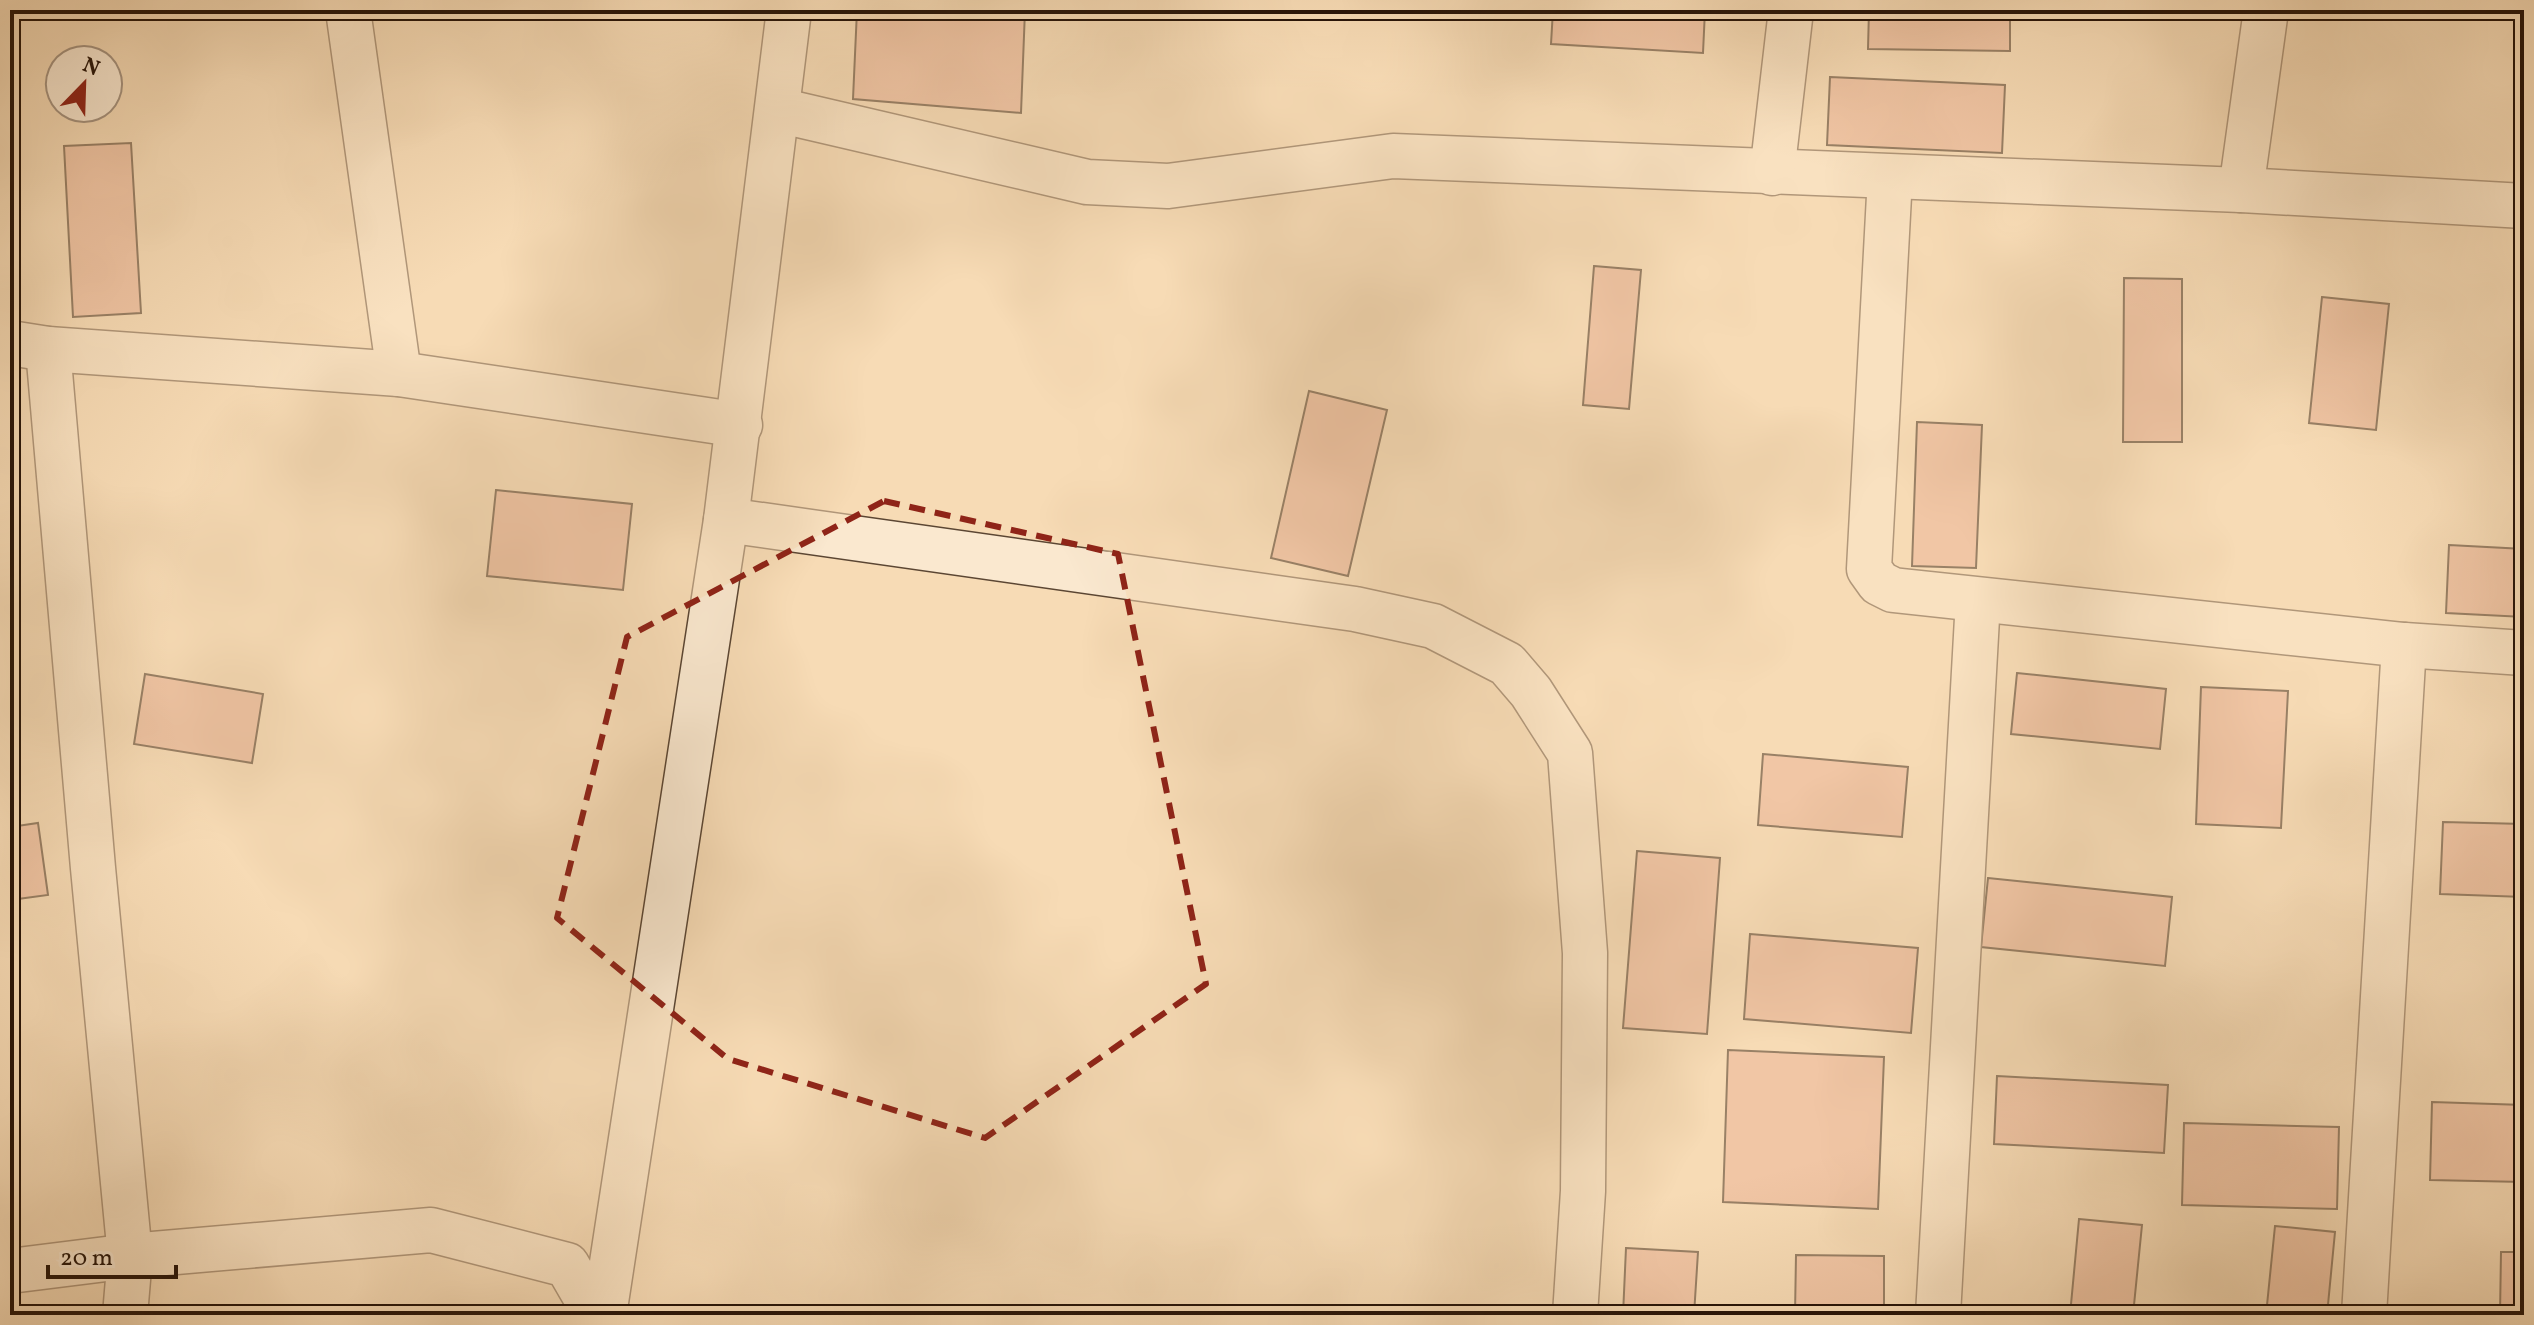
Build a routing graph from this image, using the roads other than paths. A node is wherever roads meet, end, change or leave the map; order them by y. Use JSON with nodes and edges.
{"nodes":[{"id":1,"x":348,"y":10,"type":"edge"},
{"id":2,"x":789,"y":10,"type":"edge"},
{"id":3,"x":1791,"y":10,"type":"edge"},
{"id":4,"x":2266,"y":10,"type":"edge"},
{"id":5,"x":778,"y":110,"type":"junction"},
{"id":6,"x":1772,"y":173,"type":"junction"},
{"id":7,"x":1890,"y":177,"type":"junction"},
{"id":8,"x":2241,"y":190,"type":"junction"},
{"id":9,"x":2524,"y":206,"type":"edge"},
{"id":10,"x":29,"y":346,"type":"edge"},
{"id":11,"x":399,"y":374,"type":"junction"},
{"id":12,"x":740,"y":425,"type":"junction"},
{"id":13,"x":726,"y":520,"type":"junction"},
{"id":14,"x":1978,"y":600,"type":"junction"},
{"id":15,"x":2404,"y":645,"type":"junction"},
{"id":16,"x":2524,"y":653,"type":"edge"},
{"id":17,"x":130,"y":1256,"type":"junction"},
{"id":18,"x":10,"y":1271,"type":"edge"},
{"id":19,"x":125,"y":1315,"type":"edge"},
{"id":20,"x":596,"y":1315,"type":"edge"},
{"id":21,"x":604,"y":1315,"type":"edge"},
{"id":22,"x":1575,"y":1315,"type":"edge"},
{"id":23,"x":1938,"y":1315,"type":"edge"},
{"id":24,"x":2364,"y":1315,"type":"edge"}],
"edges":[{"from":1,"to":11,"type":"street"},
{"from":2,"to":5,"type":"street"},
{"from":3,"to":6,"type":"street"},
{"from":4,"to":8,"type":"street"},
{"from":5,"to":6,"type":"street"},
{"from":5,"to":12,"type":"street"},
{"from":6,"to":7,"type":"street"},
{"from":7,"to":8,"type":"street"},
{"from":7,"to":14,"type":"street"},
{"from":8,"to":9,"type":"street"},
{"from":10,"to":11,"type":"street"},
{"from":10,"to":17,"type":"street"},
{"from":11,"to":12,"type":"street"},
{"from":12,"to":13,"type":"street"},
{"from":13,"to":21,"type":"street"},
{"from":13,"to":22,"type":"street"},
{"from":14,"to":15,"type":"street"},
{"from":14,"to":23,"type":"street"},
{"from":15,"to":16,"type":"street"},
{"from":15,"to":24,"type":"street"},
{"from":17,"to":18,"type":"street"},
{"from":17,"to":19,"type":"street"},
{"from":17,"to":20,"type":"street"}]}
